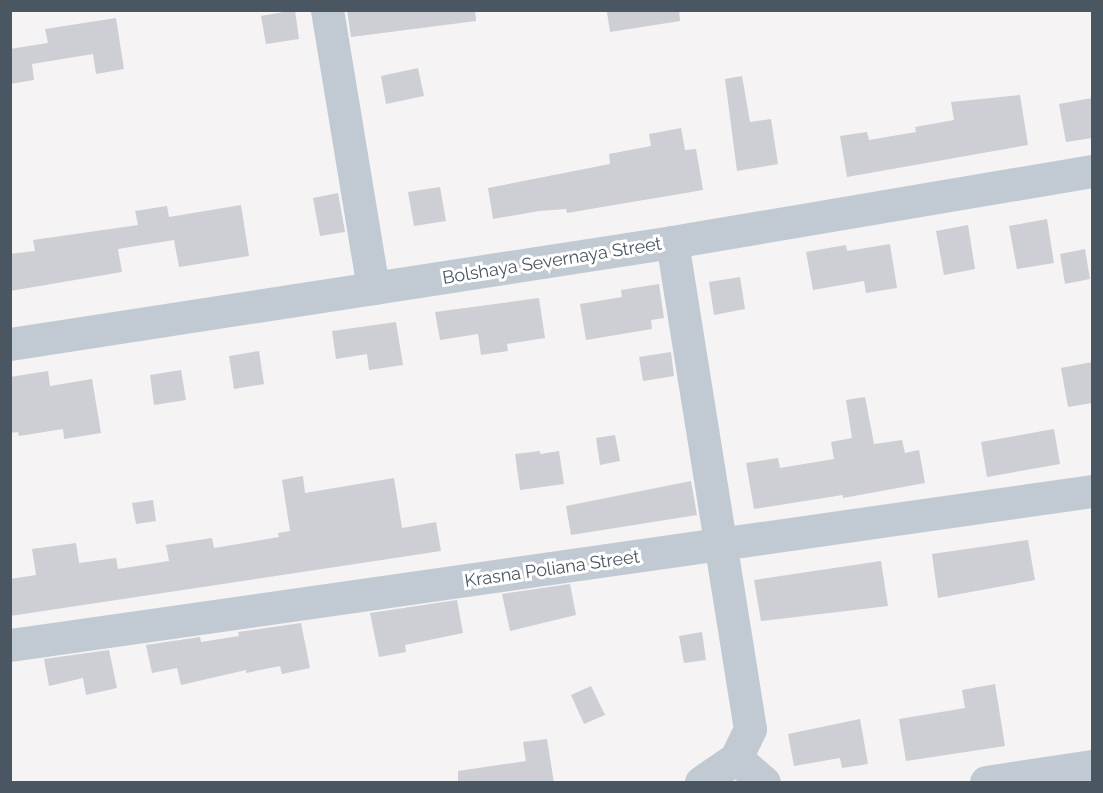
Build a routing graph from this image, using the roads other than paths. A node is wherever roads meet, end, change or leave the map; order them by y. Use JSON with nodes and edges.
{"nodes":[{"id":1,"x":327,"y":10,"type":"edge"},
{"id":2,"x":1092,"y":171,"type":"edge"},
{"id":3,"x":672,"y":242,"type":"junction"},
{"id":4,"x":373,"y":288,"type":"junction"},
{"id":5,"x":10,"y":344,"type":"edge"},
{"id":6,"x":1092,"y":491,"type":"edge"},
{"id":7,"x":720,"y":545,"type":"junction"},
{"id":8,"x":10,"y":645,"type":"edge"},
{"id":9,"x":736,"y":758,"type":"junction"},
{"id":10,"x":1092,"y":766,"type":"edge"},
{"id":11,"x":701,"y":783,"type":"edge"},
{"id":12,"x":764,"y":783,"type":"edge"},
{"id":13,"x":986,"y":783,"type":"edge"}],
"edges":[{"from":1,"to":4,"type":"street"},
{"from":2,"to":3,"type":"street","name":"Bolshaya Severnaya Street"},
{"from":3,"to":4,"type":"street","name":"Bolshaya Severnaya Street"},
{"from":3,"to":7,"type":"street"},
{"from":4,"to":5,"type":"street","name":"Bolshaya Severnaya Street"},
{"from":6,"to":7,"type":"street","name":"Krasna Poliana Street"},
{"from":7,"to":8,"type":"street","name":"Krasna Poliana Street"},
{"from":7,"to":9,"type":"street"},
{"from":9,"to":11,"type":"street"},
{"from":9,"to":12,"type":"street"},
{"from":10,"to":13,"type":"street"}]}
